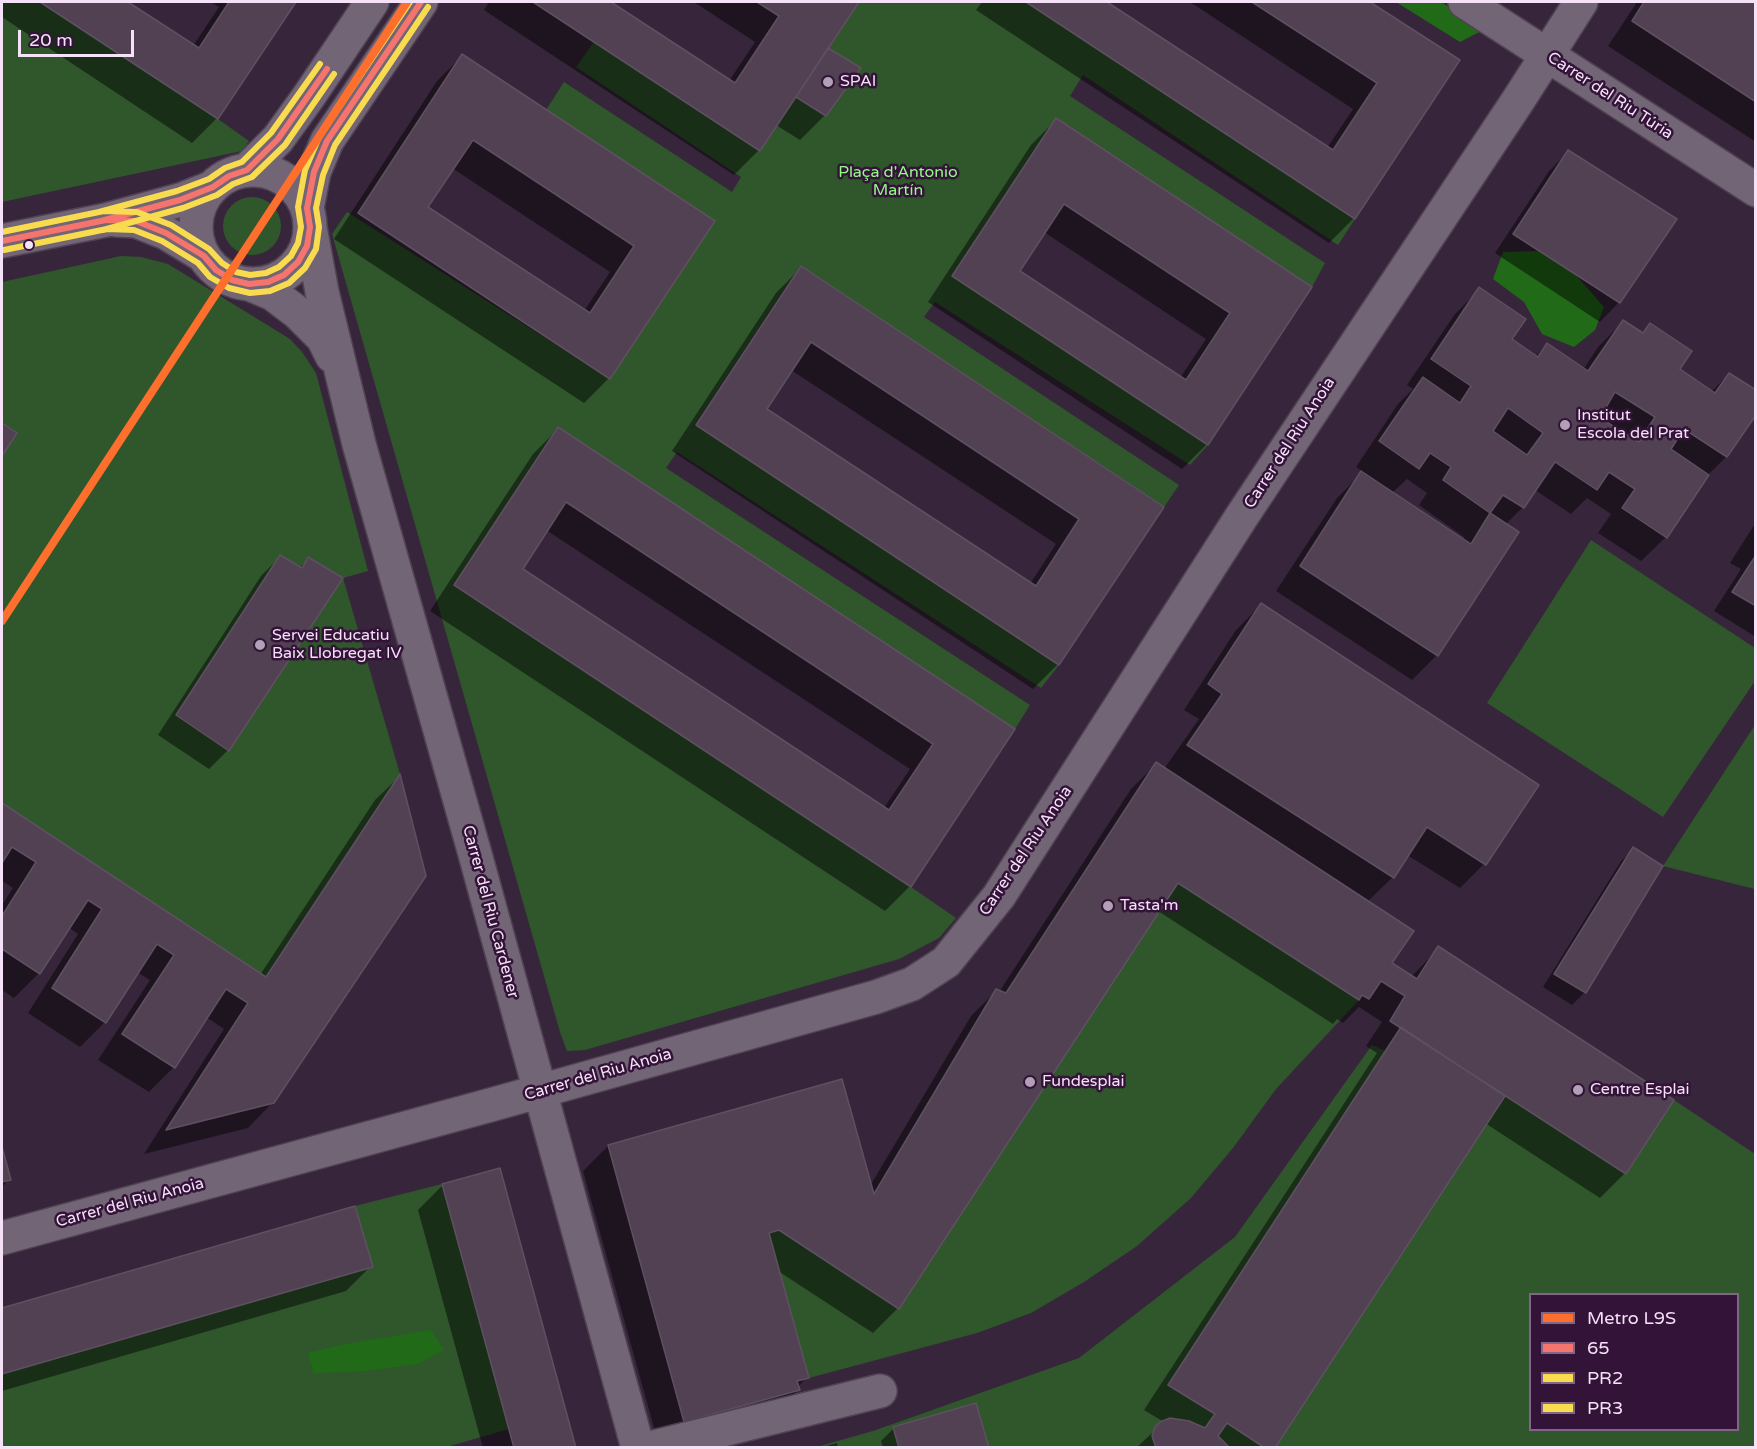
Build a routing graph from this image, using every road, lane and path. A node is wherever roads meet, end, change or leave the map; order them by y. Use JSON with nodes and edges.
{"nodes":[{"id":1,"x":372,"y":2,"type":"edge"},
{"id":2,"x":421,"y":2,"type":"edge"},
{"id":3,"x":1465,"y":2,"type":"edge"},
{"id":4,"x":1581,"y":2,"type":"edge"},
{"id":5,"x":1546,"y":56,"type":"junction"},
{"id":6,"x":247,"y":170,"type":"junction"},
{"id":7,"x":213,"y":187,"type":"junction"},
{"id":8,"x":1755,"y":190,"type":"edge"},
{"id":9,"x":309,"y":217,"type":"junction"},
{"id":10,"x":106,"y":220,"type":"junction"},
{"id":11,"x":2,"y":241,"type":"edge"},
{"id":12,"x":204,"y":256,"type":"junction"},
{"id":13,"x":249,"y":284,"type":"junction"},
{"id":14,"x":342,"y":377,"type":"junction"},
{"id":15,"x":539,"y":1091,"type":"junction"},
{"id":16,"x":2,"y":1238,"type":"edge"},
{"id":17,"x":880,"y":1392,"type":"dead end"},
{"id":18,"x":638,"y":1448,"type":"edge"},
{"id":19,"x":650,"y":1448,"type":"edge"}],
"edges":[{"from":1,"to":6,"type":"street"},
{"from":2,"to":9,"type":"street"},
{"from":3,"to":5,"type":"street","name":"Carrer del Riu Túria"},
{"from":4,"to":5,"type":"street","name":"Carrer del Riu Anoia"},
{"from":5,"to":8,"type":"street","name":"Carrer del Riu Túria"},
{"from":5,"to":15,"type":"street","name":"Carrer del Riu Anoia"},
{"from":6,"to":7,"type":"street"},
{"from":6,"to":9,"type":"street"},
{"from":7,"to":10,"type":"street"},
{"from":7,"to":12,"type":"street"},
{"from":9,"to":13,"type":"street"},
{"from":9,"to":14,"type":"street","name":"Carrer del Riu Cardener"},
{"from":10,"to":11,"type":"street"},
{"from":10,"to":12,"type":"street"},
{"from":12,"to":13,"type":"street"},
{"from":13,"to":14,"type":"street","name":"Carrer del Riu Cardener"},
{"from":14,"to":15,"type":"street","name":"Carrer del Riu Cardener"},
{"from":15,"to":16,"type":"street","name":"Carrer del Riu Anoia"},
{"from":15,"to":18,"type":"street","name":"Carrer del Riu Cardener"},
{"from":17,"to":19,"type":"street"}]}
